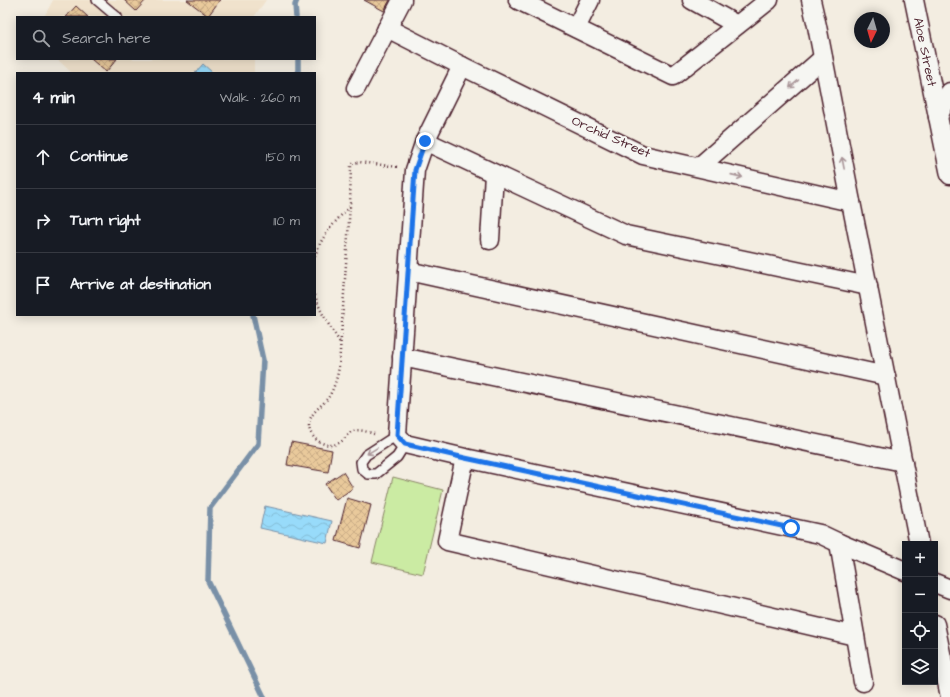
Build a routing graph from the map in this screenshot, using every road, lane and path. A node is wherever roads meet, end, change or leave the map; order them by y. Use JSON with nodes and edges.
{"nodes":[{"id":1,"x":97,"y":0,"type":"edge"},
{"id":2,"x":402,"y":0,"type":"edge"},
{"id":3,"x":518,"y":0,"type":"edge"},
{"id":4,"x":590,"y":0,"type":"edge"},
{"id":5,"x":692,"y":0,"type":"edge"},
{"id":6,"x":769,"y":0,"type":"edge"},
{"id":7,"x":811,"y":0,"type":"edge"},
{"id":8,"x":916,"y":2,"type":"edge"},
{"id":9,"x":116,"y":16,"type":"edge"},
{"id":10,"x":737,"y":25,"type":"junction"},
{"id":11,"x":388,"y":28,"type":"junction"},
{"id":12,"x":576,"y":28,"type":"junction"},
{"id":13,"x":823,"y":58,"type":"junction"},
{"id":14,"x":462,"y":66,"type":"junction"},
{"id":15,"x":356,"y":88,"type":"dead end"},
{"id":16,"x":950,"y":92,"type":"edge"},
{"id":17,"x":938,"y":117,"type":"junction"},
{"id":18,"x":425,"y":141,"type":"junction"},
{"id":19,"x":699,"y":167,"type":"junction"},
{"id":20,"x":415,"y":170,"type":"junction"},
{"id":21,"x":494,"y":174,"type":"junction"},
{"id":22,"x":950,"y":175,"type":"edge"},
{"id":23,"x":851,"y":202,"type":"junction"},
{"id":24,"x":350,"y":206,"type":"junction"},
{"id":25,"x":490,"y":240,"type":"dead end"},
{"id":26,"x":316,"y":252,"type":"edge"},
{"id":27,"x":408,"y":271,"type":"junction"},
{"id":28,"x":868,"y":286,"type":"junction"},
{"id":29,"x":316,"y":298,"type":"edge"},
{"id":30,"x":342,"y":345,"type":"junction"},
{"id":31,"x":402,"y":357,"type":"junction"},
{"id":32,"x":886,"y":376,"type":"junction"},
{"id":33,"x":396,"y":440,"type":"junction"},
{"id":34,"x":465,"y":458,"type":"junction"},
{"id":35,"x":903,"y":462,"type":"junction"},
{"id":36,"x":918,"y":541,"type":"edge"},
{"id":37,"x":839,"y":543,"type":"junction"},
{"id":38,"x":902,"y":570,"type":"edge"},
{"id":39,"x":938,"y":584,"type":"edge"},
{"id":40,"x":950,"y":589,"type":"edge"},
{"id":41,"x":855,"y":636,"type":"junction"},
{"id":42,"x":938,"y":639,"type":"edge"},
{"id":43,"x":863,"y":682,"type":"dead end"},
{"id":44,"x":950,"y":697,"type":"edge"}],
"edges":[{"from":1,"to":9,"type":"lane"},
{"from":2,"to":11,"type":"street"},
{"from":3,"to":12,"type":"street"},
{"from":4,"to":12,"type":"street"},
{"from":5,"to":10,"type":"street"},
{"from":6,"to":10,"type":"street"},
{"from":7,"to":13,"type":"street"},
{"from":8,"to":17,"type":"street","name":"Aloe Street"},
{"from":10,"to":12,"type":"street"},
{"from":11,"to":14,"type":"street","name":"Orchid Street"},
{"from":11,"to":15,"type":"street"},
{"from":13,"to":19,"type":"street","one_way":true},
{"from":23,"to":13,"type":"street","one_way":true},
{"from":14,"to":18,"type":"street"},
{"from":14,"to":19,"type":"street","name":"Orchid Street"},
{"from":16,"to":17,"type":"street"},
{"from":17,"to":22,"type":"street","name":"Aloe Street"},
{"from":18,"to":20,"type":"street"},
{"from":18,"to":21,"type":"street"},
{"from":19,"to":23,"type":"street","name":"Orchid Street","one_way":true},
{"from":20,"to":24,"type":"path"},
{"from":20,"to":27,"type":"street"},
{"from":21,"to":25,"type":"street"},
{"from":21,"to":28,"type":"street"},
{"from":23,"to":28,"type":"street"},
{"from":24,"to":26,"type":"path"},
{"from":24,"to":30,"type":"path"},
{"from":27,"to":31,"type":"street"},
{"from":27,"to":32,"type":"street"},
{"from":28,"to":32,"type":"street"},
{"from":29,"to":30,"type":"path"},
{"from":30,"to":33,"type":"path"},
{"from":31,"to":33,"type":"street"},
{"from":31,"to":35,"type":"street"},
{"from":32,"to":35,"type":"street"},
{"from":33,"to":34,"type":"street"},
{"from":34,"to":37,"type":"street"},
{"from":34,"to":41,"type":"street"},
{"from":35,"to":36,"type":"street"},
{"from":37,"to":38,"type":"street"},
{"from":37,"to":41,"type":"street"},
{"from":39,"to":40,"type":"street"},
{"from":41,"to":43,"type":"street"},
{"from":42,"to":44,"type":"street"}]}
